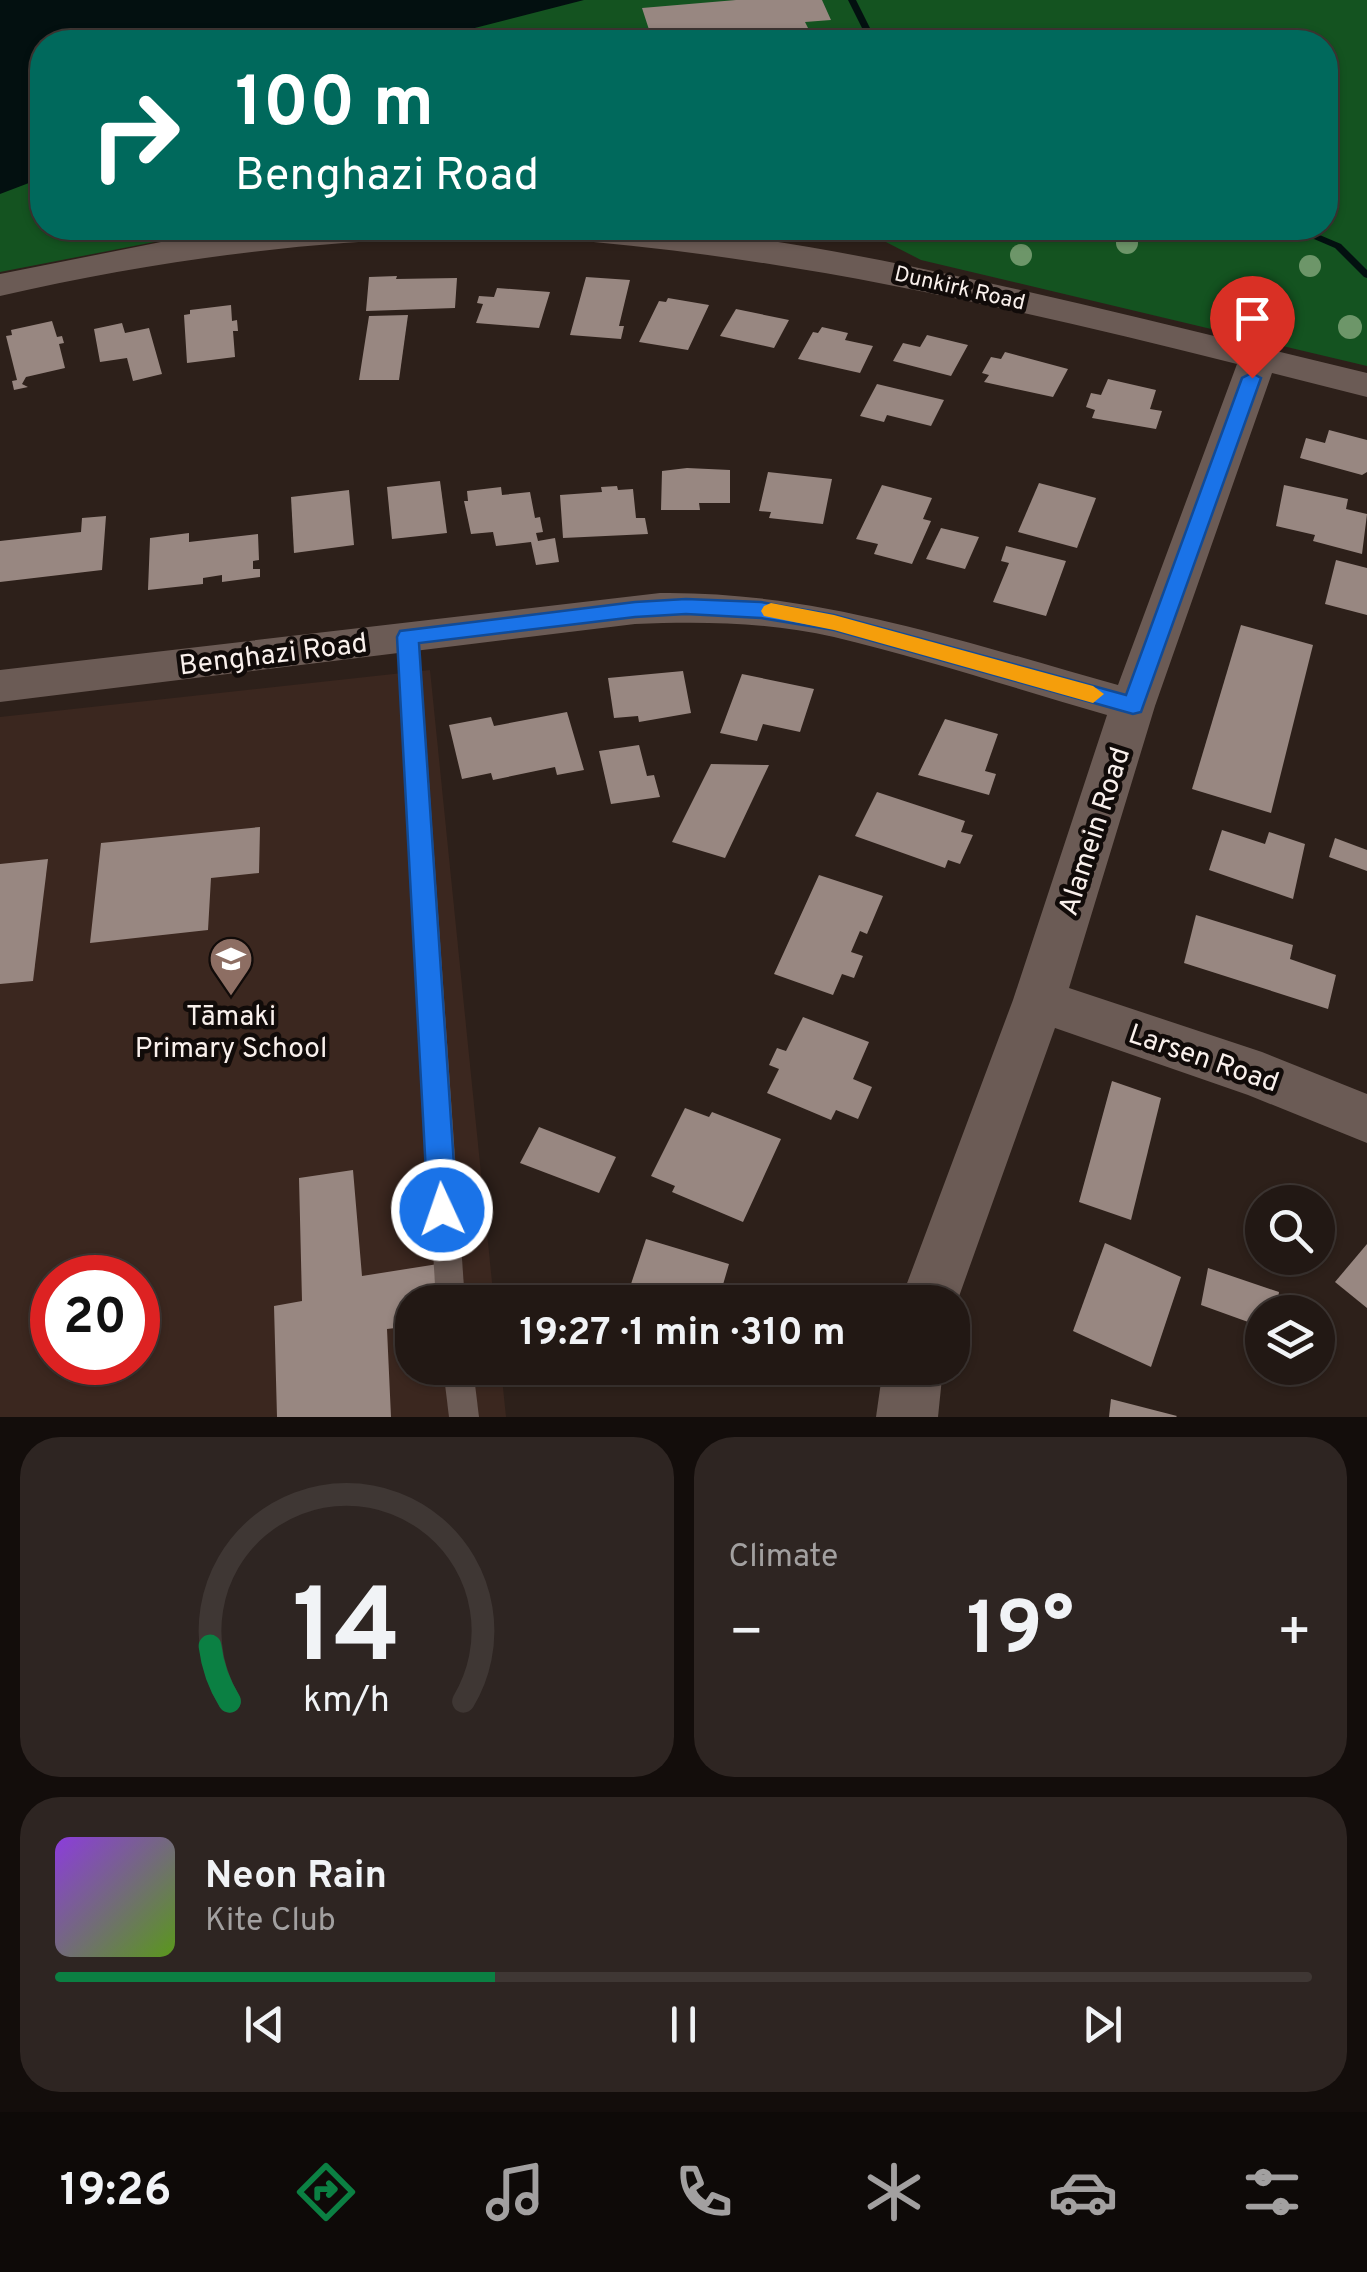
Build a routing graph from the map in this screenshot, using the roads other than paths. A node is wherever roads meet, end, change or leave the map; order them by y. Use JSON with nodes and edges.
{"nodes":[{"id":1,"x":252,"y":240,"type":"edge"},
{"id":2,"x":697,"y":240,"type":"edge"},
{"id":3,"x":0,"y":285,"type":"edge"},
{"id":4,"x":1258,"y":359,"type":"junction"},
{"id":5,"x":1367,"y":385,"type":"edge"},
{"id":6,"x":408,"y":637,"type":"junction"},
{"id":7,"x":0,"y":686,"type":"edge"},
{"id":8,"x":1133,"y":706,"type":"junction"},
{"id":9,"x":1039,"y":1000,"type":"junction"},
{"id":10,"x":1367,"y":1120,"type":"edge"},
{"id":11,"x":450,"y":1285,"type":"edge"},
{"id":12,"x":936,"y":1285,"type":"edge"},
{"id":13,"x":460,"y":1385,"type":"edge"},
{"id":14,"x":912,"y":1385,"type":"edge"},
{"id":15,"x":464,"y":1417,"type":"edge"},
{"id":16,"x":907,"y":1417,"type":"edge"}],
"edges":[{"from":1,"to":3,"type":"street"},
{"from":2,"to":4,"type":"street","name":"Dunkirk Road"},
{"from":4,"to":5,"type":"street","name":"Dunkirk Road"},
{"from":4,"to":8,"type":"street","name":"Alamein Road"},
{"from":6,"to":7,"type":"street","name":"Benghazi Road"},
{"from":6,"to":8,"type":"street","name":"Benghazi Road"},
{"from":6,"to":11,"type":"lane"},
{"from":8,"to":9,"type":"street","name":"Alamein Road"},
{"from":9,"to":10,"type":"street","name":"Larsen Road"},
{"from":9,"to":12,"type":"street","name":"Alamein Road"},
{"from":13,"to":15,"type":"lane"},
{"from":14,"to":16,"type":"street"}]}
